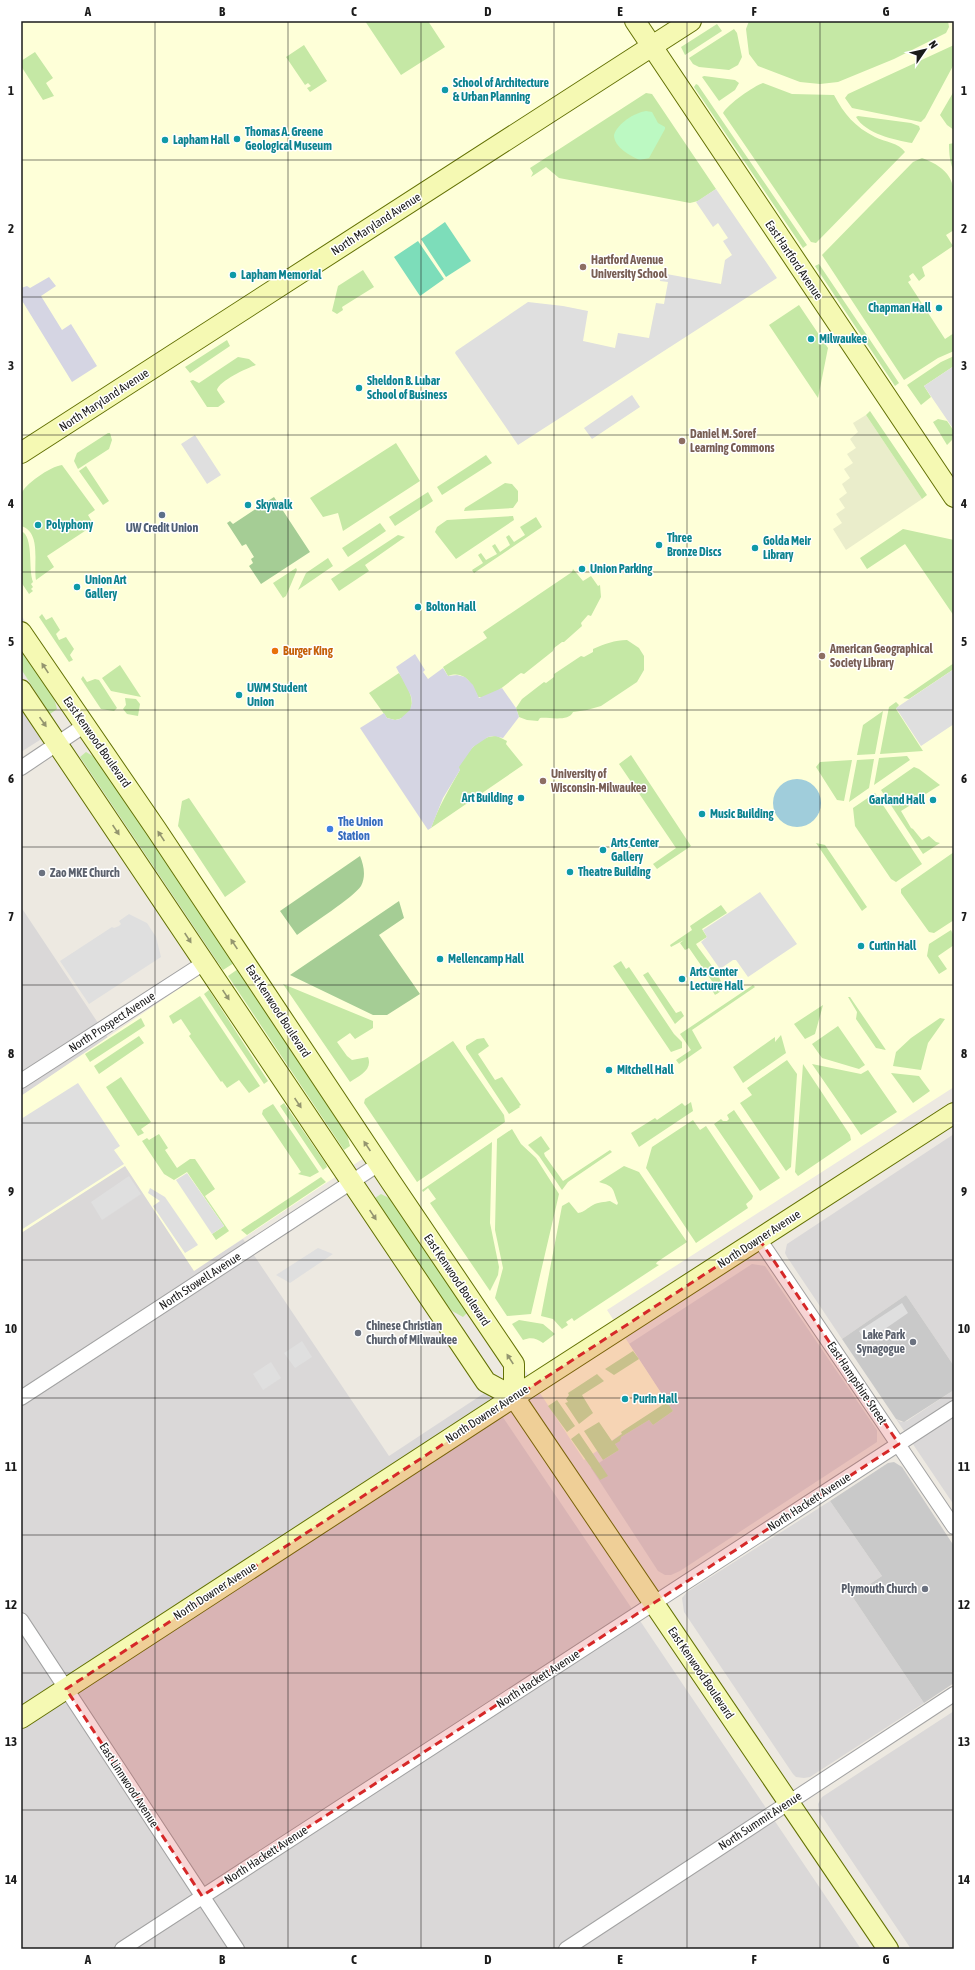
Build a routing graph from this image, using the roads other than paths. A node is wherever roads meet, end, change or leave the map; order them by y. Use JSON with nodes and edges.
{"nodes":[{"id":1,"x":635,"y":21,"type":"edge"},
{"id":2,"x":691,"y":21,"type":"edge"},
{"id":3,"x":652,"y":46,"type":"junction"},
{"id":4,"x":21,"y":454,"type":"edge"},
{"id":5,"x":954,"y":498,"type":"edge"},
{"id":6,"x":21,"y":632,"type":"edge"},
{"id":7,"x":21,"y":690,"type":"edge"},
{"id":8,"x":85,"y":725,"type":"junction"},
{"id":9,"x":58,"y":743,"type":"junction"},
{"id":10,"x":21,"y":768,"type":"edge"},
{"id":11,"x":204,"y":963,"type":"junction"},
{"id":12,"x":21,"y":1081,"type":"edge"},
{"id":13,"x":954,"y":1113,"type":"edge"},
{"id":14,"x":379,"y":1164,"type":"junction"},
{"id":15,"x":351,"y":1183,"type":"junction"},
{"id":16,"x":759,"y":1239,"type":"junction"},
{"id":17,"x":514,"y":1397,"type":"junction"},
{"id":18,"x":21,"y":1398,"type":"edge"},
{"id":19,"x":954,"y":1408,"type":"edge"},
{"id":20,"x":899,"y":1444,"type":"junction"},
{"id":21,"x":954,"y":1527,"type":"edge"},
{"id":22,"x":654,"y":1604,"type":"junction"},
{"id":23,"x":21,"y":1620,"type":"edge"},
{"id":24,"x":66,"y":1688,"type":"junction"},
{"id":25,"x":954,"y":1694,"type":"edge"},
{"id":26,"x":21,"y":1718,"type":"edge"},
{"id":27,"x":789,"y":1802,"type":"junction"},
{"id":28,"x":202,"y":1896,"type":"junction"},
{"id":29,"x":122,"y":1949,"type":"edge"},
{"id":30,"x":237,"y":1949,"type":"edge"},
{"id":31,"x":566,"y":1949,"type":"edge"},
{"id":32,"x":888,"y":1949,"type":"edge"}],
"edges":[{"from":1,"to":3,"type":"street","name":"East Hartford Avenue"},
{"from":2,"to":3,"type":"street","name":"North Maryland Avenue"},
{"from":3,"to":4,"type":"street","name":"North Maryland Avenue"},
{"from":3,"to":5,"type":"street","name":"East Hartford Avenue"},
{"from":8,"to":6,"type":"street","name":"East Kenwood Boulevard","one_way":true},
{"from":7,"to":9,"type":"street","name":"East Kenwood Boulevard","one_way":true},
{"from":8,"to":9,"type":"street"},
{"from":14,"to":8,"type":"street","name":"East Kenwood Boulevard","one_way":true},
{"from":9,"to":10,"type":"street"},
{"from":9,"to":11,"type":"street","name":"East Kenwood Boulevard","one_way":true},
{"from":11,"to":12,"type":"street","name":"North Prospect Avenue"},
{"from":11,"to":15,"type":"street","name":"East Kenwood Boulevard","one_way":true},
{"from":13,"to":16,"type":"street","name":"North Downer Avenue"},
{"from":14,"to":15,"type":"street","name":"North Stowell Avenue"},
{"from":17,"to":14,"type":"street","name":"East Kenwood Boulevard","one_way":true},
{"from":15,"to":17,"type":"street","name":"East Kenwood Boulevard","one_way":true},
{"from":15,"to":18,"type":"street","name":"North Stowell Avenue"},
{"from":16,"to":17,"type":"street","name":"North Downer Avenue"},
{"from":16,"to":20,"type":"street","name":"East Hampshire Street"},
{"from":17,"to":22,"type":"street","name":"East Kenwood Boulevard"},
{"from":17,"to":24,"type":"street","name":"North Downer Avenue"},
{"from":19,"to":20,"type":"street","name":"North Hackett Avenue"},
{"from":20,"to":21,"type":"street","name":"East Hampshire Street"},
{"from":20,"to":22,"type":"street","name":"North Hackett Avenue"},
{"from":22,"to":27,"type":"street","name":"East Kenwood Boulevard"},
{"from":22,"to":28,"type":"street","name":"North Hackett Avenue"},
{"from":23,"to":24,"type":"street","name":"East Linnwood Avenue"},
{"from":24,"to":26,"type":"street","name":"North Downer Avenue"},
{"from":24,"to":28,"type":"street","name":"East Linnwood Avenue"},
{"from":25,"to":27,"type":"street","name":"North Summit Avenue"},
{"from":27,"to":31,"type":"street","name":"North Summit Avenue"},
{"from":27,"to":32,"type":"street","name":"East Kenwood Boulevard"},
{"from":28,"to":29,"type":"street","name":"North Hackett Avenue"},
{"from":28,"to":30,"type":"street","name":"East Linnwood Avenue"}]}
